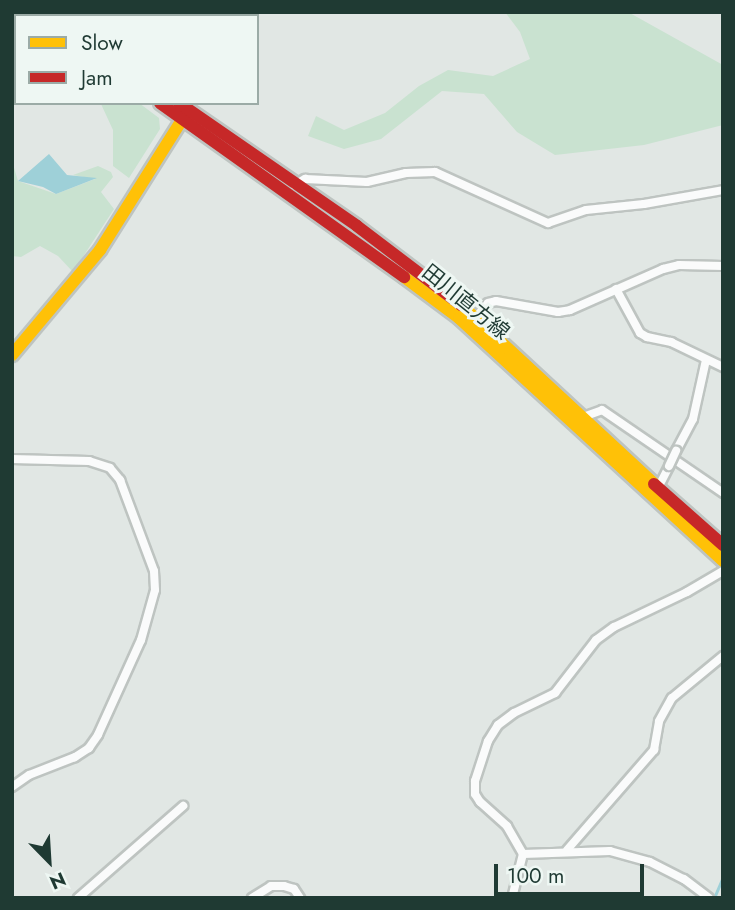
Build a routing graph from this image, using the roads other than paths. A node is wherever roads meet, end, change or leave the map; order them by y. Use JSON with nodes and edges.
{"nodes":[{"id":1,"x":185,"y":109,"type":"edge"},
{"id":2,"x":294,"y":186,"type":"junction"},
{"id":3,"x":723,"y":190,"type":"edge"},
{"id":4,"x":723,"y":266,"type":"edge"},
{"id":5,"x":615,"y":289,"type":"junction"},
{"id":6,"x":476,"y":317,"type":"junction"},
{"id":7,"x":12,"y":355,"type":"edge"},
{"id":8,"x":706,"y":360,"type":"junction"},
{"id":9,"x":723,"y":367,"type":"edge"},
{"id":10,"x":583,"y":416,"type":"junction"},
{"id":11,"x":12,"y":458,"type":"edge"},
{"id":12,"x":658,"y":488,"type":"junction"},
{"id":13,"x":723,"y":493,"type":"edge"},
{"id":14,"x":723,"y":545,"type":"edge"},
{"id":15,"x":722,"y":570,"type":"edge"},
{"id":16,"x":723,"y":656,"type":"edge"},
{"id":17,"x":12,"y":787,"type":"edge"},
{"id":18,"x":183,"y":806,"type":"dead end"},
{"id":19,"x":567,"y":850,"type":"junction"},
{"id":20,"x":523,"y":854,"type":"junction"},
{"id":21,"x":78,"y":898,"type":"edge"},
{"id":22,"x":252,"y":898,"type":"edge"},
{"id":23,"x":300,"y":898,"type":"edge"},
{"id":24,"x":512,"y":898,"type":"edge"},
{"id":25,"x":709,"y":898,"type":"edge"}],
"edges":[{"from":1,"to":2,"type":"main road","name":"田川直方線"},
{"from":1,"to":7,"type":"main road"},
{"from":1,"to":15,"type":"main road","name":"田川直方線"},
{"from":2,"to":3,"type":"street"},
{"from":2,"to":6,"type":"main road","name":"田川直方線"},
{"from":4,"to":5,"type":"street"},
{"from":5,"to":6,"type":"street"},
{"from":5,"to":8,"type":"street"},
{"from":6,"to":10,"type":"main road","name":"田川直方線"},
{"from":8,"to":9,"type":"street"},
{"from":8,"to":12,"type":"street","bridge":true},
{"from":10,"to":12,"type":"main road","name":"田川直方線"},
{"from":10,"to":13,"type":"street"},
{"from":11,"to":17,"type":"street"},
{"from":12,"to":14,"type":"main road","name":"田川直方線"},
{"from":15,"to":20,"type":"street"},
{"from":16,"to":19,"type":"street"},
{"from":18,"to":21,"type":"street"},
{"from":19,"to":20,"type":"street"},
{"from":19,"to":25,"type":"street"},
{"from":20,"to":24,"type":"street"},
{"from":22,"to":23,"type":"street"}]}
